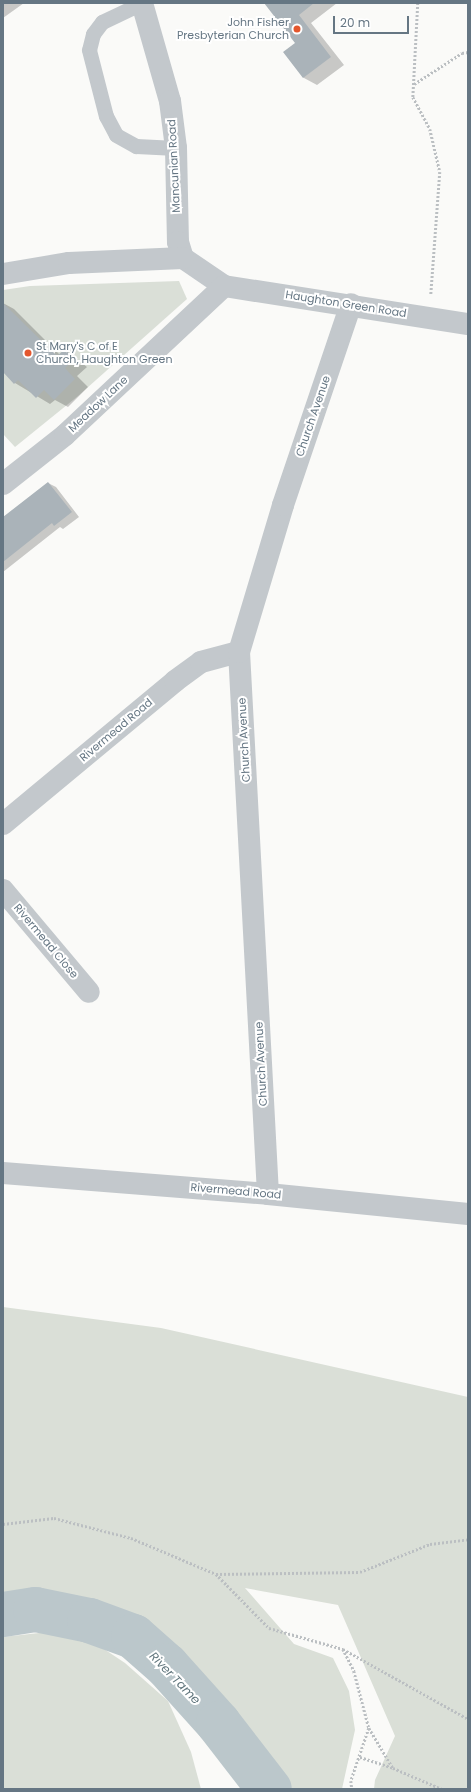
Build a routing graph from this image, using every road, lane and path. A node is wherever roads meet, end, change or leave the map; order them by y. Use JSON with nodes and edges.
{"nodes":[{"id":1,"x":142,"y":3,"type":"edge"},
{"id":2,"x":418,"y":3,"type":"edge"},
{"id":3,"x":468,"y":52,"type":"edge"},
{"id":4,"x":413,"y":84,"type":"junction"},
{"id":5,"x":176,"y":148,"type":"junction"},
{"id":6,"x":183,"y":258,"type":"junction"},
{"id":7,"x":3,"y":274,"type":"edge"},
{"id":8,"x":224,"y":286,"type":"junction"},
{"id":9,"x":351,"y":304,"type":"junction"},
{"id":10,"x":430,"y":317,"type":"junction"},
{"id":11,"x":468,"y":324,"type":"edge"},
{"id":12,"x":3,"y":484,"type":"edge"},
{"id":13,"x":239,"y":652,"type":"junction"},
{"id":14,"x":3,"y":824,"type":"edge"},
{"id":15,"x":3,"y":890,"type":"edge"},
{"id":16,"x":89,"y":992,"type":"dead end"},
{"id":17,"x":3,"y":1173,"type":"edge"},
{"id":18,"x":268,"y":1194,"type":"junction"},
{"id":19,"x":468,"y":1214,"type":"edge"},
{"id":20,"x":3,"y":1524,"type":"edge"},
{"id":21,"x":468,"y":1539,"type":"edge"},
{"id":22,"x":216,"y":1574,"type":"junction"},
{"id":23,"x":343,"y":1649,"type":"junction"},
{"id":24,"x":468,"y":1719,"type":"edge"},
{"id":25,"x":369,"y":1728,"type":"junction"},
{"id":26,"x":360,"y":1757,"type":"junction"},
{"id":27,"x":393,"y":1768,"type":"junction"},
{"id":28,"x":352,"y":1789,"type":"edge"},
{"id":29,"x":442,"y":1789,"type":"edge"}],
"edges":[{"from":1,"to":5,"type":"street","name":"Mancunian Road"},
{"from":1,"to":5,"type":"lane"},
{"from":2,"to":4,"type":"path"},
{"from":3,"to":4,"type":"path"},
{"from":4,"to":10,"type":"path"},
{"from":5,"to":6,"type":"street","name":"Mancunian Road"},
{"from":6,"to":7,"type":"street"},
{"from":6,"to":8,"type":"street"},
{"from":8,"to":9,"type":"street","name":"Haughton Green Road"},
{"from":8,"to":12,"type":"street","name":"Meadow Lane"},
{"from":9,"to":10,"type":"street","name":"Haughton Green Road"},
{"from":9,"to":13,"type":"street","name":"Church Avenue"},
{"from":10,"to":11,"type":"street","name":"Haughton Green Road"},
{"from":13,"to":14,"type":"street","name":"Rivermead Road"},
{"from":13,"to":18,"type":"street","name":"Church Avenue"},
{"from":15,"to":16,"type":"street","name":"Rivermead Close"},
{"from":17,"to":18,"type":"street","name":"Rivermead Road"},
{"from":18,"to":19,"type":"street","name":"Rivermead Road"},
{"from":20,"to":22,"type":"path"},
{"from":21,"to":22,"type":"path"},
{"from":22,"to":23,"type":"path"},
{"from":23,"to":24,"type":"path"},
{"from":23,"to":25,"type":"path"},
{"from":25,"to":26,"type":"path"},
{"from":25,"to":27,"type":"path"},
{"from":26,"to":27,"type":"path"},
{"from":26,"to":28,"type":"path"},
{"from":27,"to":29,"type":"path"}]}
